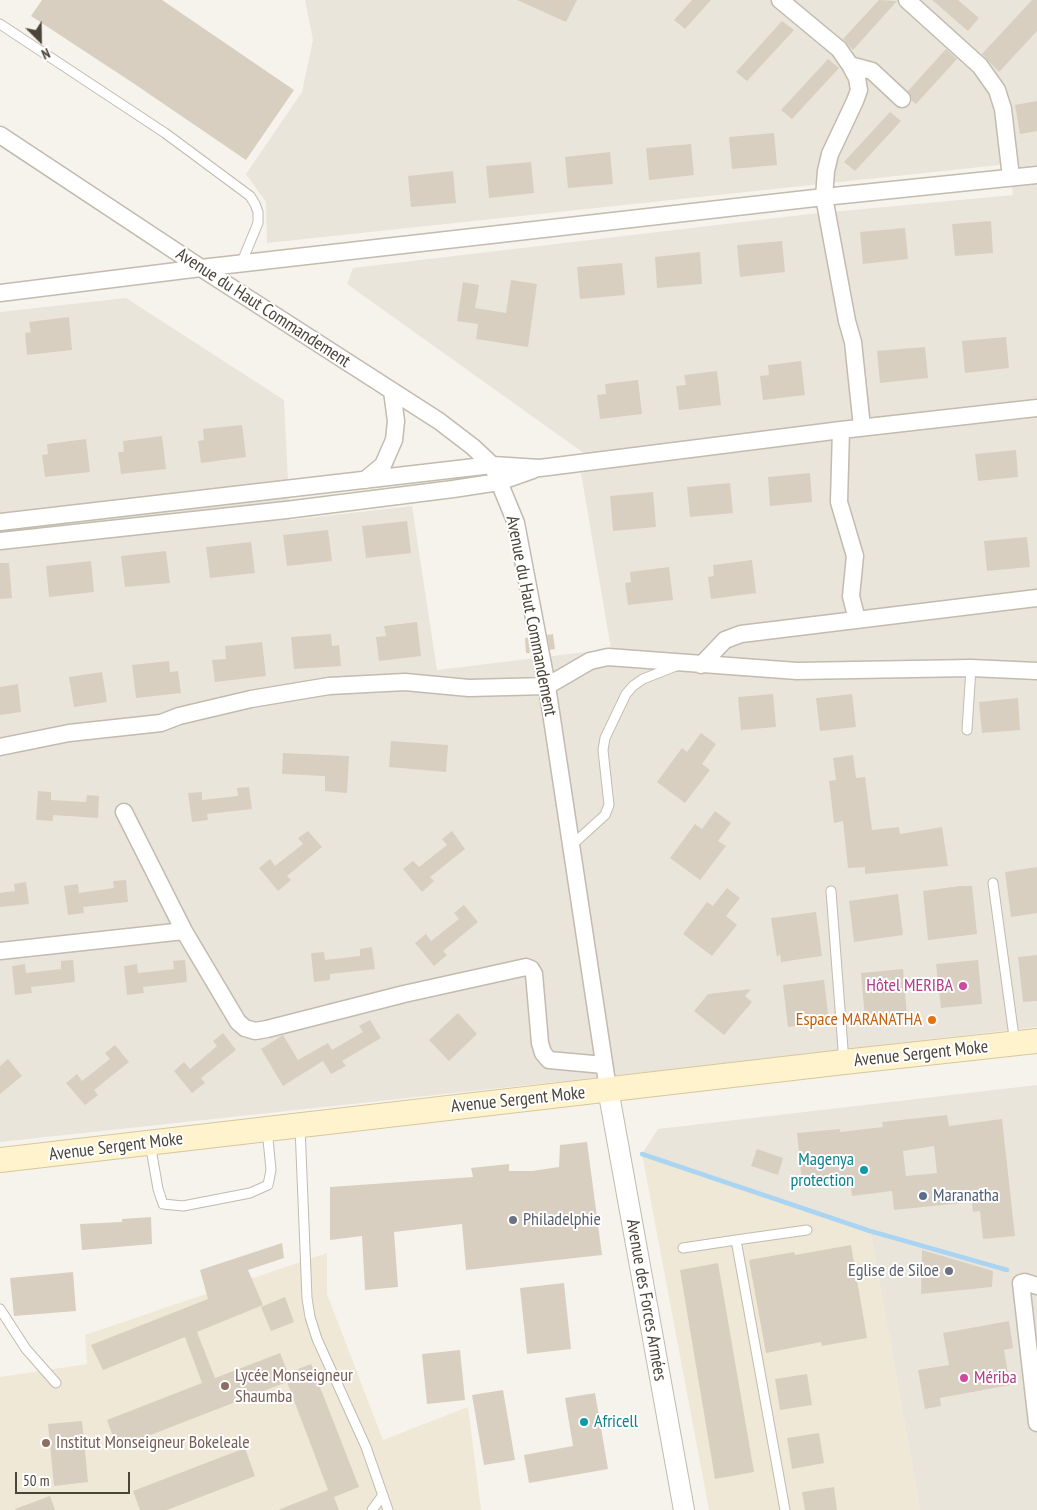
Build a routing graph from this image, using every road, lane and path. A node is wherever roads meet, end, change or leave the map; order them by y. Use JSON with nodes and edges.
{"nodes":[{"id":1,"x":780,"y":0,"type":"edge"},
{"id":2,"x":907,"y":0,"type":"edge"},
{"id":3,"x":0,"y":24,"type":"edge"},
{"id":4,"x":850,"y":65,"type":"junction"},
{"id":5,"x":902,"y":99,"type":"dead end"},
{"id":6,"x":0,"y":135,"type":"edge"},
{"id":7,"x":1037,"y":174,"type":"edge"},
{"id":8,"x":1011,"y":177,"type":"junction"},
{"id":9,"x":824,"y":197,"type":"junction"},
{"id":10,"x":241,"y":264,"type":"junction"},
{"id":11,"x":201,"y":268,"type":"junction"},
{"id":12,"x":0,"y":293,"type":"edge"},
{"id":13,"x":392,"y":391,"type":"junction"},
{"id":14,"x":1037,"y":408,"type":"edge"},
{"id":15,"x":862,"y":427,"type":"junction"},
{"id":16,"x":841,"y":430,"type":"junction"},
{"id":17,"x":492,"y":465,"type":"junction"},
{"id":18,"x":540,"y":468,"type":"junction"},
{"id":19,"x":365,"y":480,"type":"junction"},
{"id":20,"x":499,"y":482,"type":"junction"},
{"id":21,"x":0,"y":522,"type":"edge"},
{"id":22,"x":0,"y":541,"type":"edge"},
{"id":23,"x":1037,"y":598,"type":"edge"},
{"id":24,"x":857,"y":620,"type":"junction"},
{"id":25,"x":681,"y":664,"type":"junction"},
{"id":26,"x":701,"y":665,"type":"junction"},
{"id":27,"x":971,"y":668,"type":"junction"},
{"id":28,"x":1037,"y":671,"type":"edge"},
{"id":29,"x":547,"y":686,"type":"junction"},
{"id":30,"x":967,"y":730,"type":"dead end"},
{"id":31,"x":0,"y":747,"type":"edge"},
{"id":32,"x":124,"y":812,"type":"dead end"},
{"id":33,"x":572,"y":846,"type":"junction"},
{"id":34,"x":993,"y":883,"type":"dead end"},
{"id":35,"x":831,"y":891,"type":"dead end"},
{"id":36,"x":184,"y":931,"type":"junction"},
{"id":37,"x":0,"y":951,"type":"edge"},
{"id":38,"x":1026,"y":1043,"type":"edge"},
{"id":39,"x":844,"y":1062,"type":"junction"},
{"id":40,"x":604,"y":1065,"type":"junction"},
{"id":41,"x":608,"y":1089,"type":"junction"},
{"id":42,"x":300,"y":1124,"type":"junction"},
{"id":43,"x":267,"y":1128,"type":"junction"},
{"id":44,"x":150,"y":1142,"type":"junction"},
{"id":45,"x":0,"y":1160,"type":"edge"},
{"id":46,"x":807,"y":1230,"type":"dead end"},
{"id":47,"x":736,"y":1240,"type":"junction"},
{"id":48,"x":683,"y":1248,"type":"dead end"},
{"id":49,"x":1037,"y":1286,"type":"edge"},
{"id":50,"x":0,"y":1308,"type":"edge"},
{"id":51,"x":56,"y":1383,"type":"dead end"},
{"id":52,"x":1037,"y":1423,"type":"edge"},
{"id":53,"x":383,"y":1495,"type":"junction"},
{"id":54,"x":372,"y":1510,"type":"edge"},
{"id":55,"x":388,"y":1510,"type":"edge"},
{"id":56,"x":684,"y":1510,"type":"edge"},
{"id":57,"x":785,"y":1510,"type":"edge"}],
"edges":[{"from":1,"to":4,"type":"street"},
{"from":2,"to":8,"type":"street"},
{"from":3,"to":10,"type":"lane"},
{"from":4,"to":5,"type":"street"},
{"from":4,"to":9,"type":"street"},
{"from":6,"to":11,"type":"street","name":"Avenue du Haut Commandement"},
{"from":7,"to":8,"type":"street"},
{"from":8,"to":9,"type":"street"},
{"from":9,"to":10,"type":"street"},
{"from":9,"to":15,"type":"street"},
{"from":10,"to":11,"type":"street"},
{"from":11,"to":12,"type":"street"},
{"from":11,"to":13,"type":"street","name":"Avenue du Haut Commandement"},
{"from":13,"to":17,"type":"street","name":"Avenue du Haut Commandement"},
{"from":13,"to":19,"type":"street"},
{"from":14,"to":15,"type":"street"},
{"from":15,"to":16,"type":"street"},
{"from":16,"to":18,"type":"street"},
{"from":16,"to":24,"type":"street"},
{"from":17,"to":18,"type":"street"},
{"from":17,"to":19,"type":"street"},
{"from":17,"to":20,"type":"street","name":"Avenue du Haut Commandement"},
{"from":18,"to":20,"type":"street"},
{"from":19,"to":21,"type":"street"},
{"from":20,"to":22,"type":"street"},
{"from":20,"to":29,"type":"street","name":"Avenue du Haut Commandement"},
{"from":23,"to":24,"type":"street"},
{"from":24,"to":26,"type":"street"},
{"from":25,"to":26,"type":"street"},
{"from":25,"to":29,"type":"street"},
{"from":25,"to":33,"type":"lane"},
{"from":26,"to":27,"type":"street"},
{"from":27,"to":28,"type":"street"},
{"from":27,"to":30,"type":"lane"},
{"from":29,"to":31,"type":"street"},
{"from":29,"to":33,"type":"street","name":"Avenue du Haut Commandement"},
{"from":32,"to":36,"type":"street"},
{"from":33,"to":40,"type":"street","name":"Avenue du Haut Commandement"},
{"from":34,"to":38,"type":"lane"},
{"from":35,"to":39,"type":"lane"},
{"from":36,"to":37,"type":"street"},
{"from":36,"to":40,"type":"street"},
{"from":38,"to":39,"type":"main road","name":"Avenue Sergent Moke"},
{"from":39,"to":41,"type":"main road","name":"Avenue Sergent Moke"},
{"from":40,"to":41,"type":"street","name":"Avenue du Haut Commandement"},
{"from":41,"to":42,"type":"main road","name":"Avenue Sergent Moke"},
{"from":41,"to":56,"type":"street","name":"Avenue des Forces Armées"},
{"from":42,"to":43,"type":"main road","name":"Avenue Sergent Moke"},
{"from":42,"to":53,"type":"lane"},
{"from":43,"to":44,"type":"main road","name":"Avenue Sergent Moke"},
{"from":43,"to":44,"type":"lane"},
{"from":44,"to":45,"type":"main road","name":"Avenue Sergent Moke"},
{"from":46,"to":47,"type":"lane"},
{"from":47,"to":48,"type":"lane"},
{"from":47,"to":57,"type":"lane"},
{"from":49,"to":52,"type":"street"},
{"from":50,"to":51,"type":"lane"},
{"from":53,"to":54,"type":"lane"},
{"from":53,"to":55,"type":"lane"}]}
